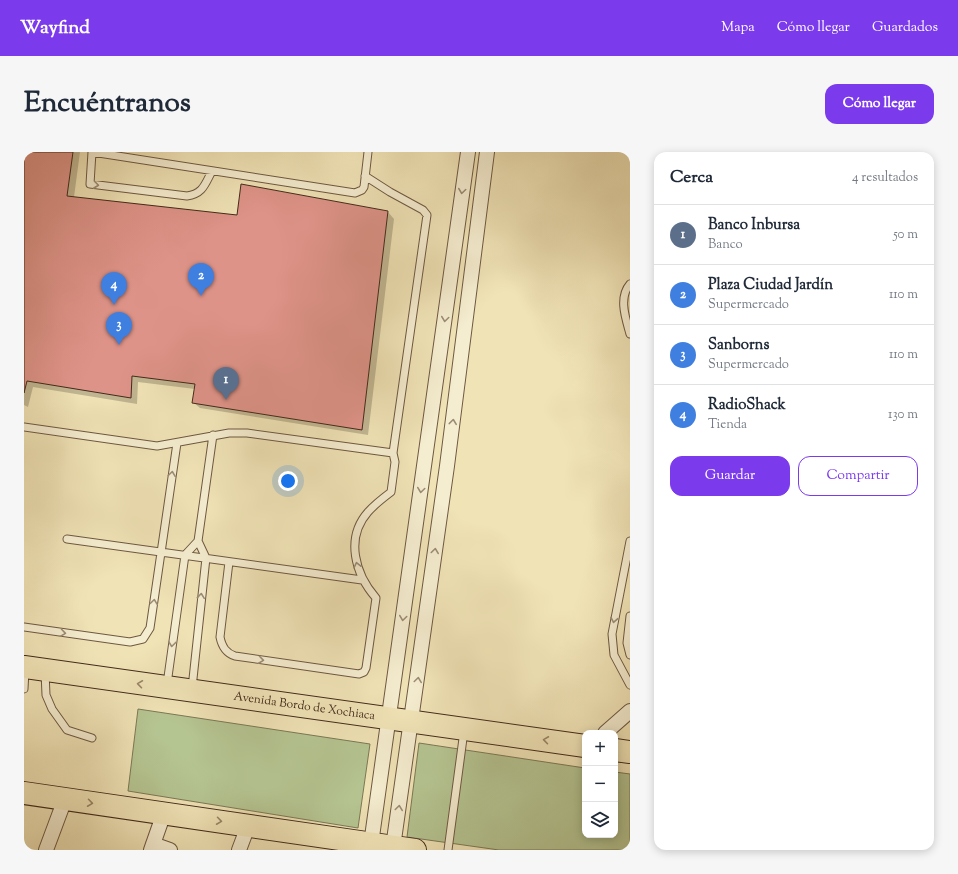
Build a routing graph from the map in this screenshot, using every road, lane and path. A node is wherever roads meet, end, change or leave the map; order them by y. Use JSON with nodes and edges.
{"nodes":[{"id":1,"x":92,"y":152,"type":"edge"},
{"id":2,"x":368,"y":152,"type":"edge"},
{"id":3,"x":468,"y":152,"type":"edge"},
{"id":4,"x":487,"y":152,"type":"edge"},
{"id":5,"x":212,"y":171,"type":"junction"},
{"id":6,"x":365,"y":176,"type":"junction"},
{"id":7,"x":630,"y":284,"type":"edge"},
{"id":8,"x":628,"y":315,"type":"edge"},
{"id":9,"x":630,"y":334,"type":"edge"},
{"id":10,"x":24,"y":427,"type":"edge"},
{"id":11,"x":213,"y":435,"type":"junction"},
{"id":12,"x":177,"y":443,"type":"junction"},
{"id":13,"x":393,"y":453,"type":"junction"},
{"id":14,"x":425,"y":462,"type":"junction"},
{"id":15,"x":447,"y":466,"type":"junction"},
{"id":16,"x":67,"y":539,"type":"dead end"},
{"id":17,"x":198,"y":541,"type":"junction"},
{"id":18,"x":630,"y":541,"type":"edge"},
{"id":19,"x":161,"y":552,"type":"junction"},
{"id":20,"x":185,"y":555,"type":"junction"},
{"id":21,"x":206,"y":558,"type":"junction"},
{"id":22,"x":229,"y":562,"type":"junction"},
{"id":23,"x":362,"y":580,"type":"junction"},
{"id":24,"x":630,"y":616,"type":"edge"},
{"id":25,"x":24,"y":627,"type":"edge"},
{"id":26,"x":630,"y":655,"type":"edge"},
{"id":27,"x":30,"y":673,"type":"edge"},
{"id":28,"x":630,"y":686,"type":"edge"},
{"id":29,"x":167,"y":687,"type":"junction"},
{"id":30,"x":191,"y":691,"type":"junction"},
{"id":31,"x":630,"y":711,"type":"edge"},
{"id":32,"x":388,"y":718,"type":"junction"},
{"id":33,"x":412,"y":721,"type":"junction"},
{"id":34,"x":464,"y":728,"type":"junction"},
{"id":35,"x":608,"y":730,"type":"edge"},
{"id":36,"x":92,"y":738,"type":"dead end"},
{"id":37,"x":582,"y":746,"type":"edge"},
{"id":38,"x":618,"y":750,"type":"edge"},
{"id":39,"x":630,"y":752,"type":"edge"},
{"id":40,"x":24,"y":793,"type":"edge"},
{"id":41,"x":65,"y":799,"type":"junction"},
{"id":42,"x":164,"y":813,"type":"junction"},
{"id":43,"x":248,"y":826,"type":"junction"},
{"id":44,"x":371,"y":844,"type":"junction"},
{"id":45,"x":334,"y":845,"type":"edge"},
{"id":46,"x":152,"y":847,"type":"edge"},
{"id":47,"x":393,"y":847,"type":"junction"},
{"id":48,"x":46,"y":850,"type":"edge"},
{"id":49,"x":170,"y":850,"type":"edge"},
{"id":50,"x":240,"y":850,"type":"edge"},
{"id":51,"x":415,"y":850,"type":"edge"},
{"id":52,"x":448,"y":850,"type":"edge"}],
"edges":[{"from":1,"to":5,"type":"lane"},
{"from":1,"to":5,"type":"lane","one_way":true},
{"from":2,"to":6,"type":"lane"},
{"from":3,"to":14,"type":"street","one_way":true},
{"from":15,"to":4,"type":"street","one_way":true},
{"from":5,"to":6,"type":"lane"},
{"from":6,"to":13,"type":"lane"},
{"from":7,"to":8,"type":"lane"},
{"from":8,"to":9,"type":"lane"},
{"from":10,"to":12,"type":"lane"},
{"from":11,"to":12,"type":"lane"},
{"from":11,"to":13,"type":"lane"},
{"from":11,"to":17,"type":"lane"},
{"from":19,"to":12,"type":"lane","one_way":true},
{"from":23,"to":13,"type":"lane","one_way":true},
{"from":14,"to":15,"type":"street"},
{"from":14,"to":32,"type":"street","one_way":true},
{"from":33,"to":15,"type":"street","one_way":true},
{"from":16,"to":19,"type":"lane"},
{"from":17,"to":20,"type":"lane"},
{"from":17,"to":21,"type":"lane"},
{"from":18,"to":28,"type":"lane","one_way":true},
{"from":19,"to":20,"type":"lane"},
{"from":25,"to":19,"type":"lane","one_way":true},
{"from":20,"to":21,"type":"lane"},
{"from":20,"to":29,"type":"lane","one_way":true},
{"from":21,"to":22,"type":"lane"},
{"from":30,"to":21,"type":"lane","one_way":true},
{"from":22,"to":23,"type":"lane"},
{"from":22,"to":23,"type":"lane","one_way":true},
{"from":24,"to":26,"type":"lane"},
{"from":29,"to":27,"type":"main road","name":"Avenida Bordo de Xochiaca","one_way":true},
{"from":27,"to":36,"type":"lane"},
{"from":29,"to":30,"type":"main road","name":"Avenida Bordo de Xochiaca"},
{"from":30,"to":32,"type":"main road","name":"Avenida Bordo de Xochiaca"},
{"from":31,"to":35,"type":"street"},
{"from":32,"to":33,"type":"main road","name":"Avenida Bordo de Xochiaca"},
{"from":32,"to":44,"type":"street"},
{"from":33,"to":34,"type":"main road","name":"Avenida Bordo de Xochiaca"},
{"from":47,"to":33,"type":"street","one_way":true},
{"from":37,"to":34,"type":"main road","name":"Avenida Bordo de Xochiaca","one_way":true},
{"from":34,"to":52,"type":"lane"},
{"from":38,"to":39,"type":"main road"},
{"from":40,"to":41,"type":"main road"},
{"from":41,"to":42,"type":"main road","one_way":true},
{"from":41,"to":48,"type":"street"},
{"from":42,"to":43,"type":"main road","one_way":true},
{"from":42,"to":46,"type":"street"},
{"from":43,"to":45,"type":"main road"},
{"from":43,"to":50,"type":"street"},
{"from":44,"to":45,"type":"main road"},
{"from":44,"to":47,"type":"main road"},
{"from":46,"to":49,"type":"street"},
{"from":47,"to":51,"type":"main road"}]}
